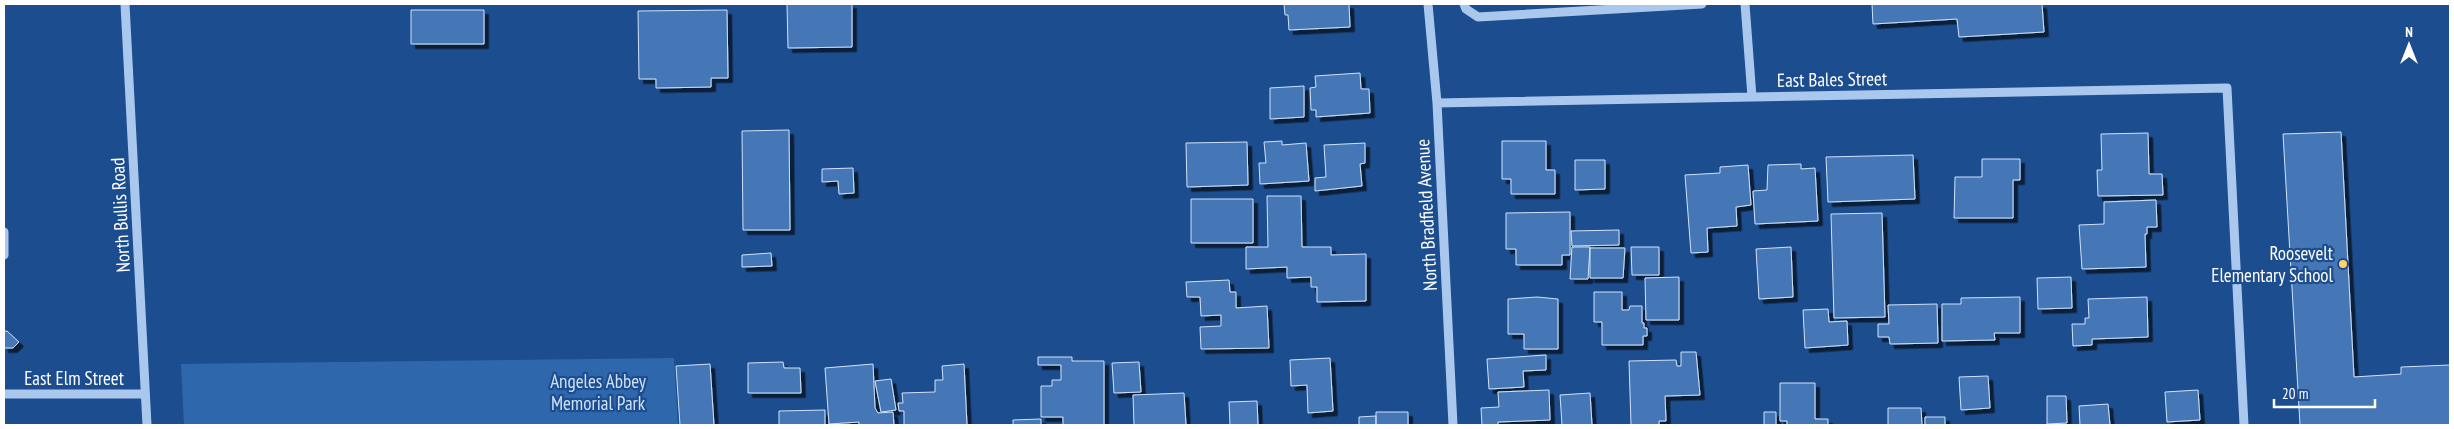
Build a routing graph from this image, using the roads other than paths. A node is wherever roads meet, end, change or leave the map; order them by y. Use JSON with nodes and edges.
{"nodes":[{"id":1,"x":125,"y":4,"type":"edge"},
{"id":2,"x":1428,"y":4,"type":"edge"},
{"id":3,"x":1464,"y":4,"type":"edge"},
{"id":4,"x":1702,"y":4,"type":"edge"},
{"id":5,"x":1745,"y":4,"type":"edge"},
{"id":6,"x":1752,"y":97,"type":"junction"},
{"id":7,"x":1437,"y":103,"type":"junction"},
{"id":8,"x":4,"y":232,"type":"edge"},
{"id":9,"x":4,"y":254,"type":"edge"},
{"id":10,"x":4,"y":394,"type":"edge"},
{"id":11,"x":145,"y":394,"type":"junction"},
{"id":12,"x":147,"y":425,"type":"edge"},
{"id":13,"x":1453,"y":425,"type":"edge"},
{"id":14,"x":2244,"y":425,"type":"edge"}],
"edges":[{"from":1,"to":11,"type":"street","name":"North Bullis Road"},
{"from":2,"to":7,"type":"street","name":"North Bradfield Avenue"},
{"from":3,"to":4,"type":"street"},
{"from":5,"to":6,"type":"street"},
{"from":6,"to":7,"type":"street","name":"East Bales Street"},
{"from":6,"to":14,"type":"street","name":"East Bales Street"},
{"from":7,"to":13,"type":"street","name":"North Bradfield Avenue"},
{"from":8,"to":9,"type":"street"},
{"from":10,"to":11,"type":"street","name":"East Elm Street"},
{"from":11,"to":12,"type":"street","name":"North Bullis Road"}]}
